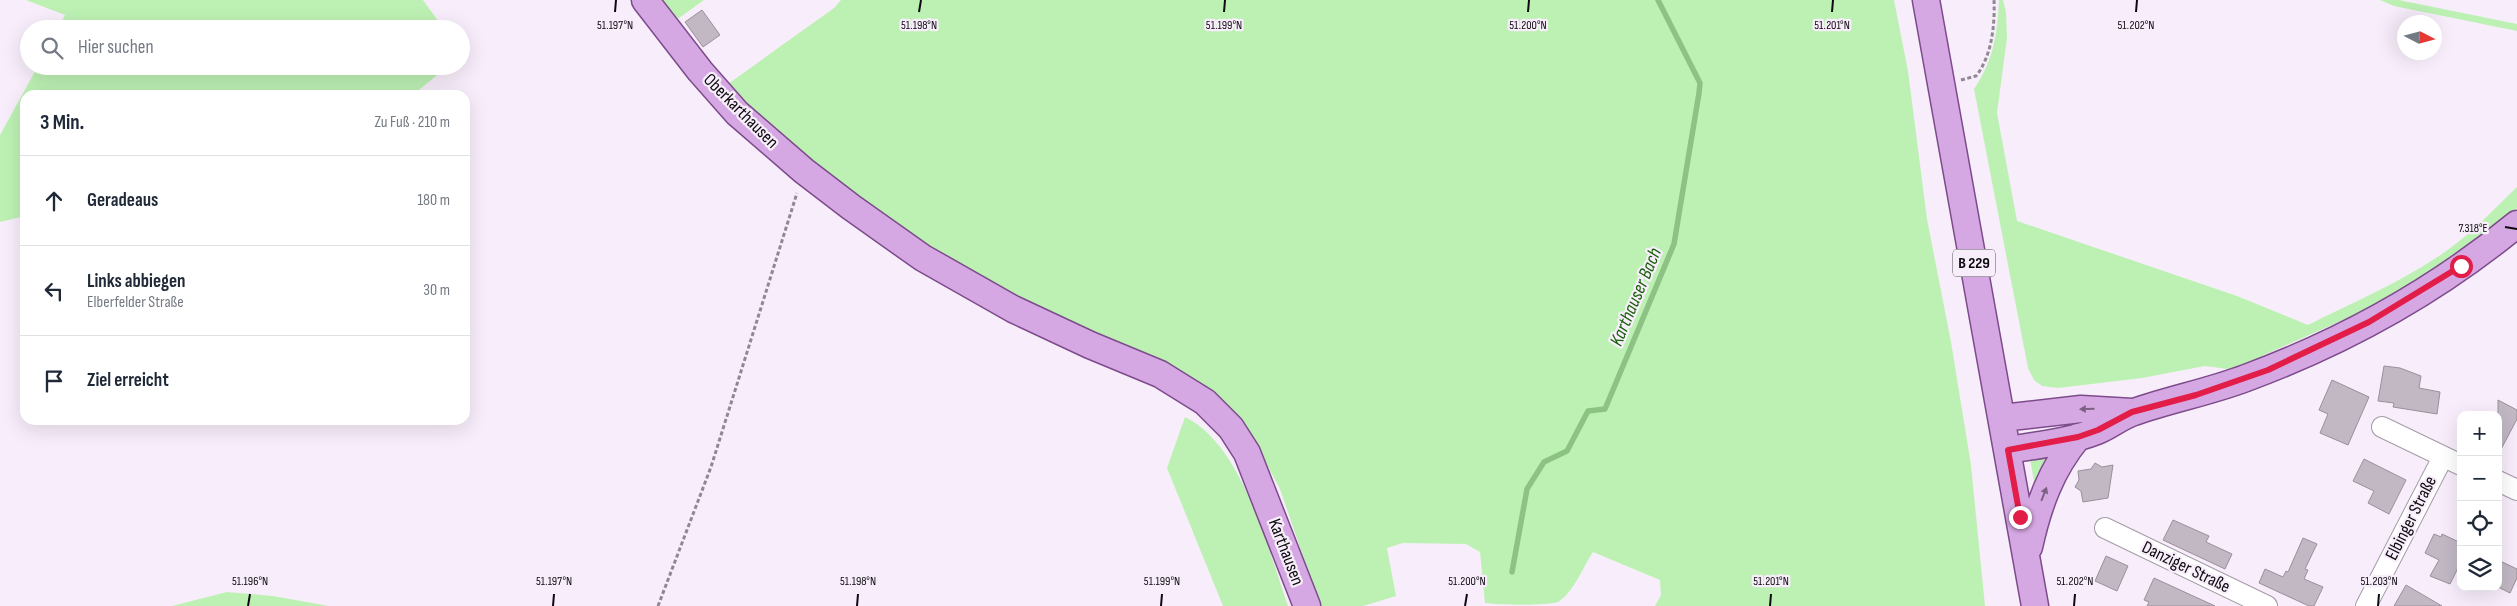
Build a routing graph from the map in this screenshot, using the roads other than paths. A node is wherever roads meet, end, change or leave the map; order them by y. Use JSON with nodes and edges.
{"nodes":[{"id":1,"x":645,"y":0,"type":"edge"},
{"id":2,"x":1926,"y":0,"type":"edge"},
{"id":3,"x":851,"y":207,"type":"joint"},
{"id":4,"x":2517,"y":224,"type":"edge"},
{"id":5,"x":2132,"y":412,"type":"junction"},
{"id":6,"x":2002,"y":418,"type":"junction"},
{"id":7,"x":2382,"y":427,"type":"dead end"},
{"id":8,"x":2078,"y":437,"type":"junction"},
{"id":9,"x":2008,"y":450,"type":"junction"},
{"id":10,"x":2452,"y":461,"type":"edge"},
{"id":11,"x":2502,"y":483,"type":"edge"},
{"id":12,"x":2517,"y":490,"type":"edge"},
{"id":13,"x":2105,"y":528,"type":"dead end"},
{"id":14,"x":2027,"y":557,"type":"junction"},
{"id":15,"x":1307,"y":606,"type":"edge"},
{"id":16,"x":2035,"y":606,"type":"edge"},
{"id":17,"x":2267,"y":606,"type":"edge"},
{"id":18,"x":2366,"y":606,"type":"edge"}],
"edges":[{"from":1,"to":3,"type":"main road","name":"Oberkarthausen"},
{"from":2,"to":6,"type":"main road","number":"B 229"},
{"from":3,"to":15,"type":"main road","name":"Karthausen"},
{"from":4,"to":5,"type":"main road"},
{"from":5,"to":6,"type":"main road","one_way":true},
{"from":5,"to":8,"type":"main road"},
{"from":6,"to":9,"type":"main road","number":"B 229"},
{"from":7,"to":10,"type":"street","name":"Elbinger Straße"},
{"from":8,"to":9,"type":"main road"},
{"from":14,"to":8,"type":"main road","one_way":true},
{"from":9,"to":14,"type":"main road","number":"B 229"},
{"from":10,"to":18,"type":"street","name":"Elbinger Straße"},
{"from":11,"to":12,"type":"street"},
{"from":13,"to":17,"type":"street","name":"Danziger Straße"},
{"from":14,"to":16,"type":"main road","number":"B 229"}]}
